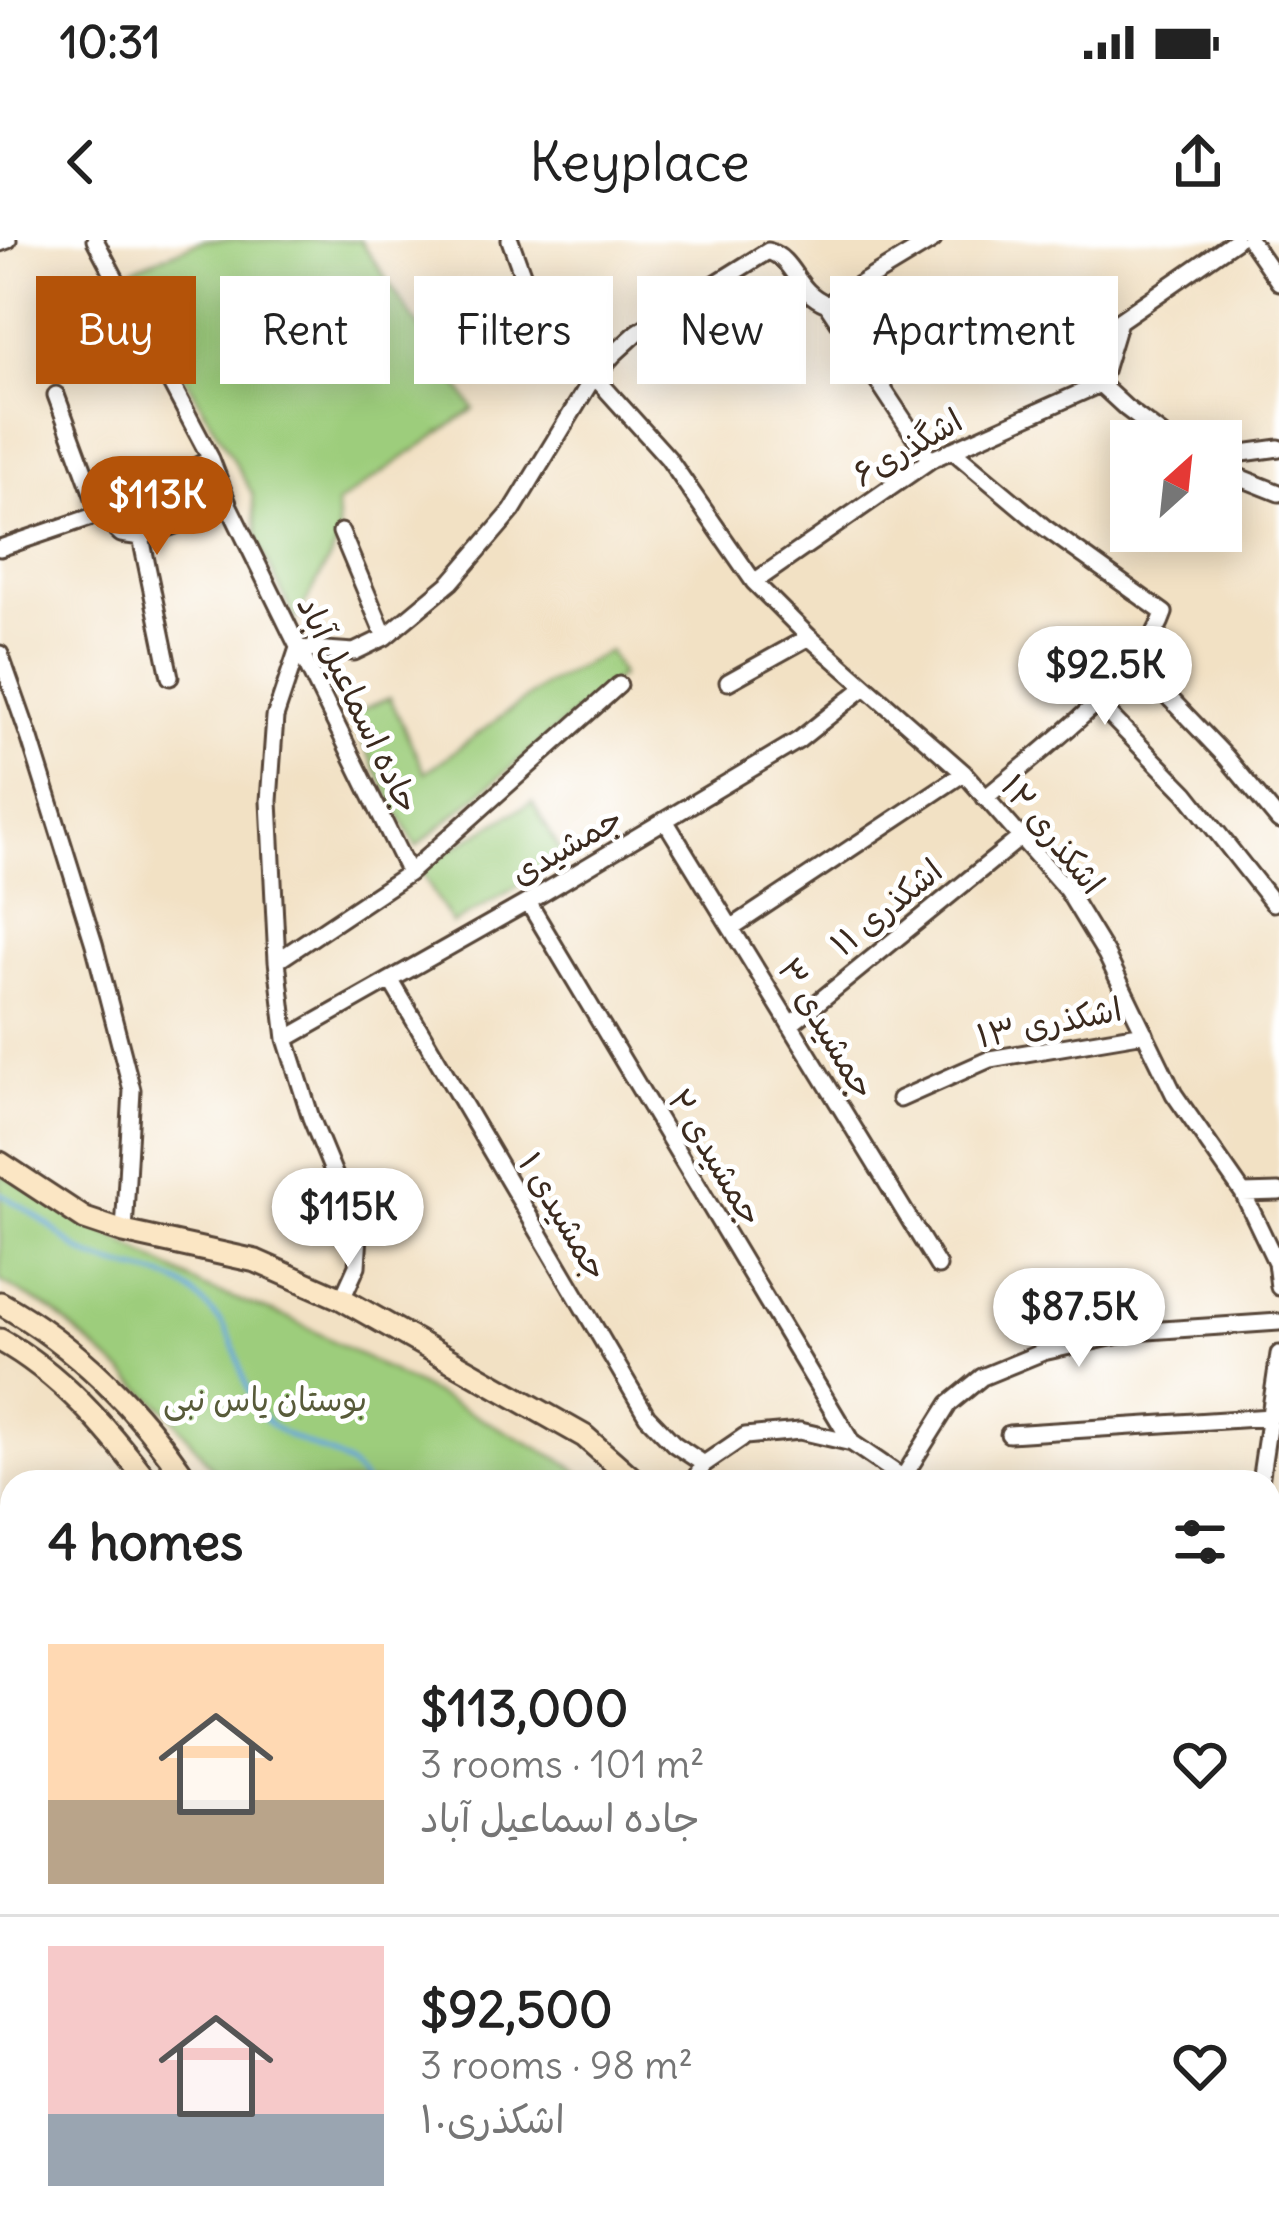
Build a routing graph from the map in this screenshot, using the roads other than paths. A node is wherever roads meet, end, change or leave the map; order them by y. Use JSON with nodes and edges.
{"nodes":[{"id":1,"x":95,"y":240,"type":"edge"},
{"id":2,"x":509,"y":240,"type":"edge"},
{"id":3,"x":933,"y":240,"type":"edge"},
{"id":4,"x":1236,"y":240,"type":"edge"},
{"id":5,"x":1250,"y":240,"type":"edge"},
{"id":6,"x":523,"y":276,"type":"edge"},
{"id":7,"x":1279,"y":282,"type":"edge"},
{"id":8,"x":827,"y":304,"type":"junction"},
{"id":9,"x":1118,"y":324,"type":"edge"},
{"id":10,"x":613,"y":357,"type":"edge"},
{"id":11,"x":589,"y":384,"type":"edge"},
{"id":12,"x":601,"y":384,"type":"edge"},
{"id":13,"x":1100,"y":384,"type":"joint"},
{"id":14,"x":56,"y":395,"type":"dead end"},
{"id":15,"x":1142,"y":420,"type":"edge"},
{"id":16,"x":1279,"y":448,"type":"edge"},
{"id":17,"x":952,"y":450,"type":"junction"},
{"id":18,"x":1242,"y":453,"type":"edge"},
{"id":19,"x":211,"y":459,"type":"junction"},
{"id":20,"x":930,"y":460,"type":"junction"},
{"id":21,"x":1242,"y":478,"type":"edge"},
{"id":22,"x":1279,"y":493,"type":"edge"},
{"id":23,"x":229,"y":506,"type":"junction"},
{"id":24,"x":100,"y":514,"type":"junction"},
{"id":25,"x":341,"y":532,"type":"dead end"},
{"id":26,"x":140,"y":537,"type":"junction"},
{"id":27,"x":0,"y":548,"type":"edge"},
{"id":28,"x":754,"y":581,"type":"junction"},
{"id":29,"x":385,"y":637,"type":"junction"},
{"id":30,"x":809,"y":637,"type":"junction"},
{"id":31,"x":298,"y":648,"type":"junction"},
{"id":32,"x":0,"y":654,"type":"edge"},
{"id":33,"x":1135,"y":662,"type":"junction"},
{"id":34,"x":170,"y":676,"type":"dead end"},
{"id":35,"x":728,"y":682,"type":"dead end"},
{"id":36,"x":619,"y":685,"type":"dead end"},
{"id":37,"x":865,"y":687,"type":"junction"},
{"id":38,"x":1096,"y":701,"type":"junction"},
{"id":39,"x":964,"y":773,"type":"junction"},
{"id":40,"x":985,"y":798,"type":"junction"},
{"id":41,"x":1279,"y":821,"type":"edge"},
{"id":42,"x":666,"y":822,"type":"junction"},
{"id":43,"x":1021,"y":837,"type":"junction"},
{"id":44,"x":409,"y":873,"type":"junction"},
{"id":45,"x":528,"y":902,"type":"junction"},
{"id":46,"x":1273,"y":903,"type":"dead end"},
{"id":47,"x":730,"y":928,"type":"junction"},
{"id":48,"x":277,"y":961,"type":"junction"},
{"id":49,"x":391,"y":981,"type":"junction"},
{"id":50,"x":790,"y":1024,"type":"junction"},
{"id":51,"x":1145,"y":1033,"type":"junction"},
{"id":52,"x":286,"y":1040,"type":"junction"},
{"id":53,"x":900,"y":1100,"type":"dead end"},
{"id":54,"x":0,"y":1163,"type":"edge"},
{"id":55,"x":1279,"y":1192,"type":"edge"},
{"id":56,"x":1243,"y":1193,"type":"junction"},
{"id":57,"x":124,"y":1232,"type":"junction"},
{"id":58,"x":938,"y":1266,"type":"dead end"},
{"id":59,"x":1279,"y":1287,"type":"edge"},
{"id":60,"x":341,"y":1298,"type":"junction"},
{"id":61,"x":0,"y":1303,"type":"edge"},
{"id":62,"x":1279,"y":1322,"type":"edge"},
{"id":63,"x":0,"y":1340,"type":"edge"},
{"id":64,"x":1279,"y":1354,"type":"edge"},
{"id":65,"x":1271,"y":1417,"type":"junction"},
{"id":66,"x":1010,"y":1434,"type":"dead end"},
{"id":67,"x":852,"y":1443,"type":"junction"},
{"id":68,"x":704,"y":1464,"type":"junction"},
{"id":69,"x":139,"y":1470,"type":"edge"},
{"id":70,"x":179,"y":1470,"type":"edge"},
{"id":71,"x":622,"y":1470,"type":"edge"},
{"id":72,"x":700,"y":1470,"type":"edge"},
{"id":73,"x":892,"y":1470,"type":"edge"},
{"id":74,"x":911,"y":1470,"type":"edge"},
{"id":75,"x":1262,"y":1470,"type":"edge"}],
"edges":[{"from":1,"to":19,"type":"street","name":"جاده اسماعیل آباد"},
{"from":2,"to":6,"type":"street","name":"اشکذری ۱۲"},
{"from":3,"to":8,"type":"street"},
{"from":4,"to":9,"type":"street"},
{"from":5,"to":7,"type":"street"},
{"from":8,"to":10,"type":"street"},
{"from":8,"to":20,"type":"street"},
{"from":11,"to":29,"type":"street"},
{"from":12,"to":28,"type":"street","name":"اشکذری ۱۲"},
{"from":13,"to":15,"type":"street"},
{"from":13,"to":17,"type":"street","name":"اشگذری۶"},
{"from":14,"to":24,"type":"street"},
{"from":16,"to":18,"type":"street"},
{"from":17,"to":20,"type":"street","name":"اشگذری۶"},
{"from":17,"to":33,"type":"street"},
{"from":19,"to":23,"type":"street","name":"جاده اسماعیل آباد"},
{"from":19,"to":24,"type":"street"},
{"from":20,"to":28,"type":"street","name":"اشگذری۶"},
{"from":21,"to":22,"type":"street"},
{"from":23,"to":26,"type":"street"},
{"from":23,"to":31,"type":"street","name":"جاده اسماعیل آباد"},
{"from":24,"to":26,"type":"street"},
{"from":24,"to":27,"type":"street"},
{"from":25,"to":29,"type":"street"},
{"from":26,"to":34,"type":"street"},
{"from":28,"to":30,"type":"street","name":"اشکذری ۱۲"},
{"from":29,"to":31,"type":"street"},
{"from":30,"to":35,"type":"street"},
{"from":30,"to":37,"type":"street","name":"اشکذری ۱۲"},
{"from":31,"to":44,"type":"street","name":"جاده اسماعیل آباد"},
{"from":31,"to":48,"type":"street"},
{"from":32,"to":57,"type":"street"},
{"from":33,"to":38,"type":"street"},
{"from":33,"to":41,"type":"street"},
{"from":36,"to":44,"type":"street"},
{"from":37,"to":39,"type":"street","name":"اشکذری ۱۲"},
{"from":37,"to":42,"type":"street","name":"جمشیدی"},
{"from":38,"to":40,"type":"street"},
{"from":38,"to":46,"type":"street"},
{"from":39,"to":40,"type":"street","name":"اشکذری ۱۲"},
{"from":39,"to":47,"type":"street"},
{"from":40,"to":43,"type":"street","name":"اشکذری ۱۲"},
{"from":42,"to":45,"type":"street","name":"جمشیدی"},
{"from":42,"to":47,"type":"street","name":"جمشیدی ۳"},
{"from":43,"to":50,"type":"street","name":"اشکذری ۱۱"},
{"from":43,"to":51,"type":"street","name":"اشکذری ۱۲"},
{"from":44,"to":48,"type":"street"},
{"from":45,"to":49,"type":"street","name":"جمشیدی"},
{"from":45,"to":67,"type":"street","name":"جمشیدی ۲"},
{"from":47,"to":50,"type":"street","name":"جمشیدی ۳"},
{"from":48,"to":52,"type":"street"},
{"from":49,"to":52,"type":"street","name":"جمشیدی"},
{"from":49,"to":68,"type":"street","name":"جمشیدی ۱"},
{"from":50,"to":58,"type":"street","name":"جمشیدی ۳"},
{"from":51,"to":53,"type":"street","name":"اشکذری ۱۳"},
{"from":51,"to":56,"type":"street","name":"اشکذری ۱۲"},
{"from":52,"to":60,"type":"street"},
{"from":54,"to":57,"type":"street"},
{"from":55,"to":56,"type":"street"},
{"from":56,"to":59,"type":"street","name":"اشکذری ۱۲"},
{"from":57,"to":60,"type":"street"},
{"from":60,"to":71,"type":"street"},
{"from":61,"to":70,"type":"street"},
{"from":62,"to":74,"type":"street"},
{"from":63,"to":69,"type":"street"},
{"from":64,"to":65,"type":"street"},
{"from":65,"to":66,"type":"street"},
{"from":65,"to":75,"type":"street"},
{"from":67,"to":68,"type":"street"},
{"from":67,"to":73,"type":"street"},
{"from":68,"to":72,"type":"street"}]}
